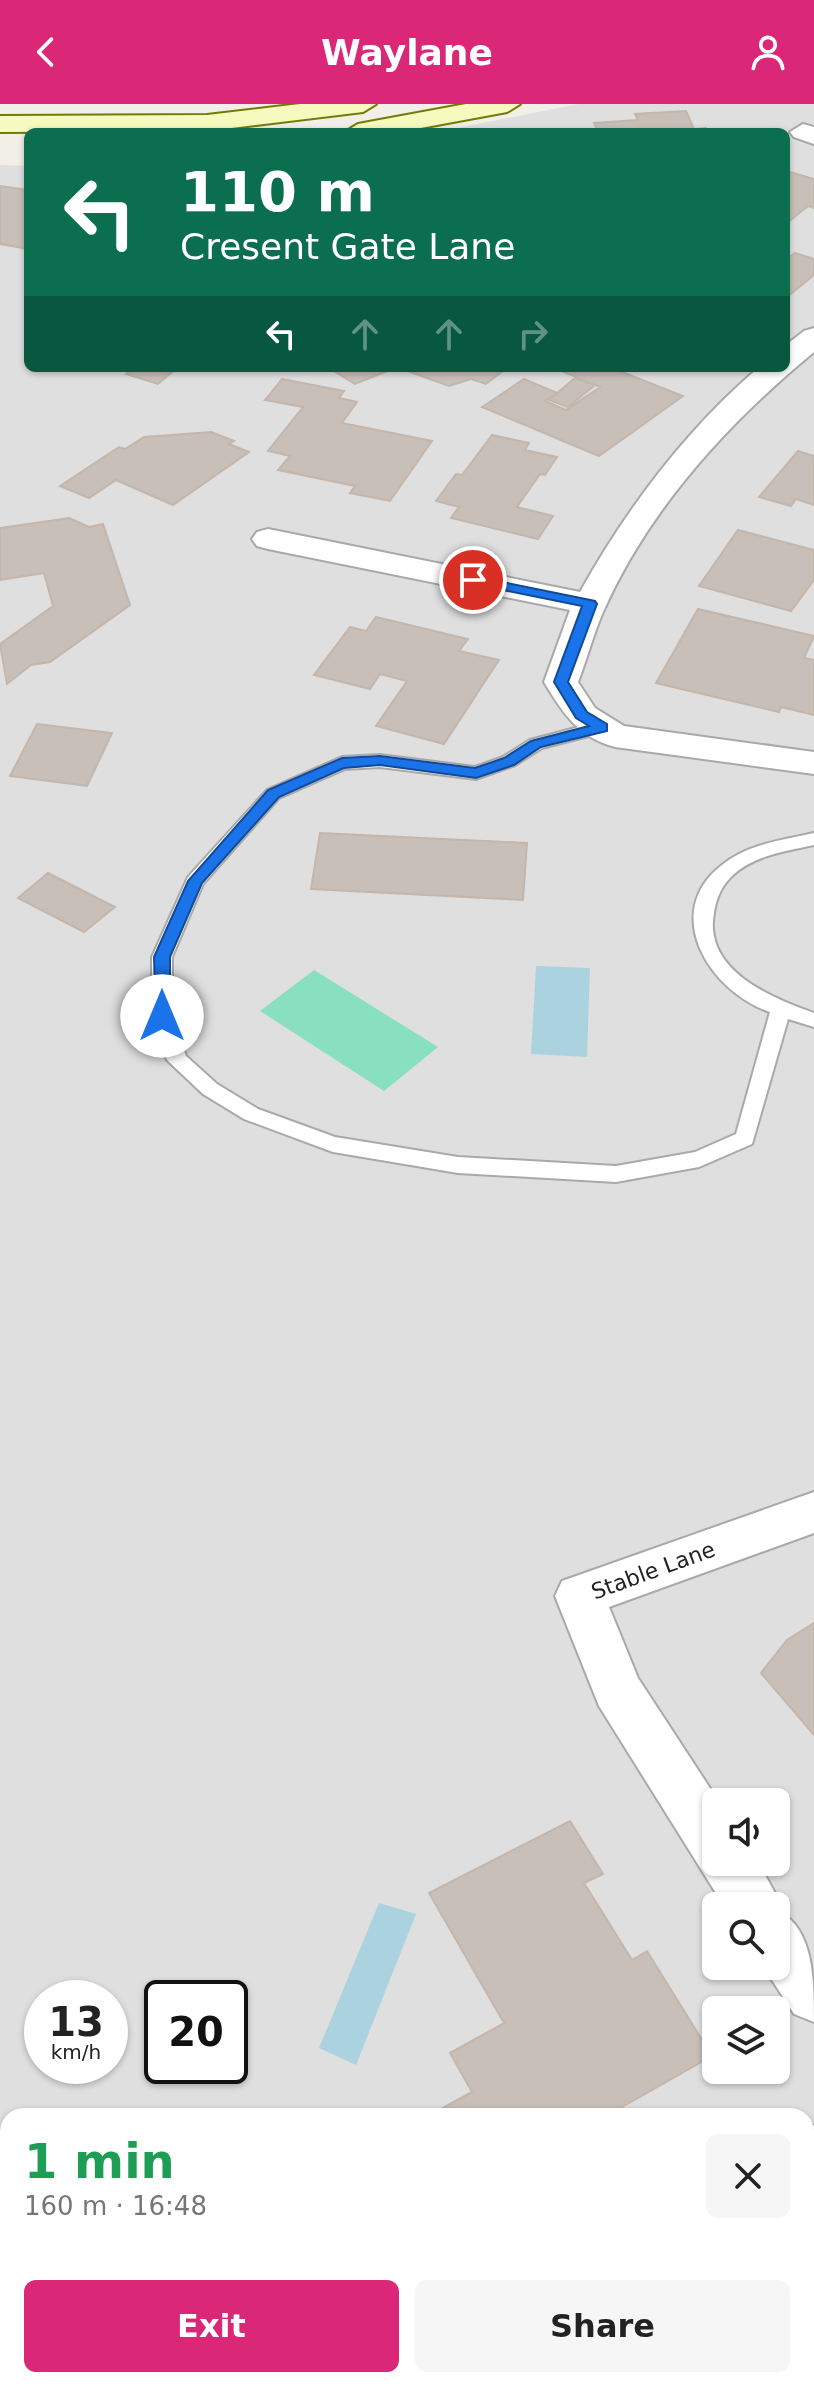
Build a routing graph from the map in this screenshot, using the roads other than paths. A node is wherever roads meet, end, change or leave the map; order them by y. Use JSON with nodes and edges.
{"nodes":[{"id":1,"x":363,"y":104,"type":"edge"},
{"id":2,"x":507,"y":104,"type":"edge"},
{"id":3,"x":0,"y":124,"type":"edge"},
{"id":4,"x":379,"y":128,"type":"edge"},
{"id":5,"x":814,"y":337,"type":"edge"},
{"id":6,"x":790,"y":355,"type":"edge"},
{"id":7,"x":769,"y":372,"type":"edge"},
{"id":8,"x":268,"y":539,"type":"dead end"},
{"id":9,"x":590,"y":604,"type":"junction"},
{"id":10,"x":602,"y":727,"type":"junction"},
{"id":11,"x":814,"y":763,"type":"edge"},
{"id":12,"x":814,"y":839,"type":"edge"},
{"id":13,"x":780,"y":1011,"type":"junction"},
{"id":14,"x":814,"y":1020,"type":"edge"},
{"id":15,"x":814,"y":1512,"type":"edge"},
{"id":16,"x":702,"y":1823,"type":"edge"},
{"id":17,"x":790,"y":1958,"type":"edge"},
{"id":18,"x":814,"y":1995,"type":"edge"}],
"edges":[{"from":1,"to":3,"type":"main road"},
{"from":2,"to":4,"type":"main road"},
{"from":5,"to":6,"type":"street"},
{"from":7,"to":9,"type":"street"},
{"from":8,"to":9,"type":"street"},
{"from":9,"to":10,"type":"street"},
{"from":10,"to":11,"type":"street"},
{"from":10,"to":13,"type":"lane"},
{"from":12,"to":13,"type":"lane"},
{"from":13,"to":14,"type":"lane"},
{"from":15,"to":16,"type":"street","name":"Stable Lane"},
{"from":17,"to":18,"type":"street"}]}
